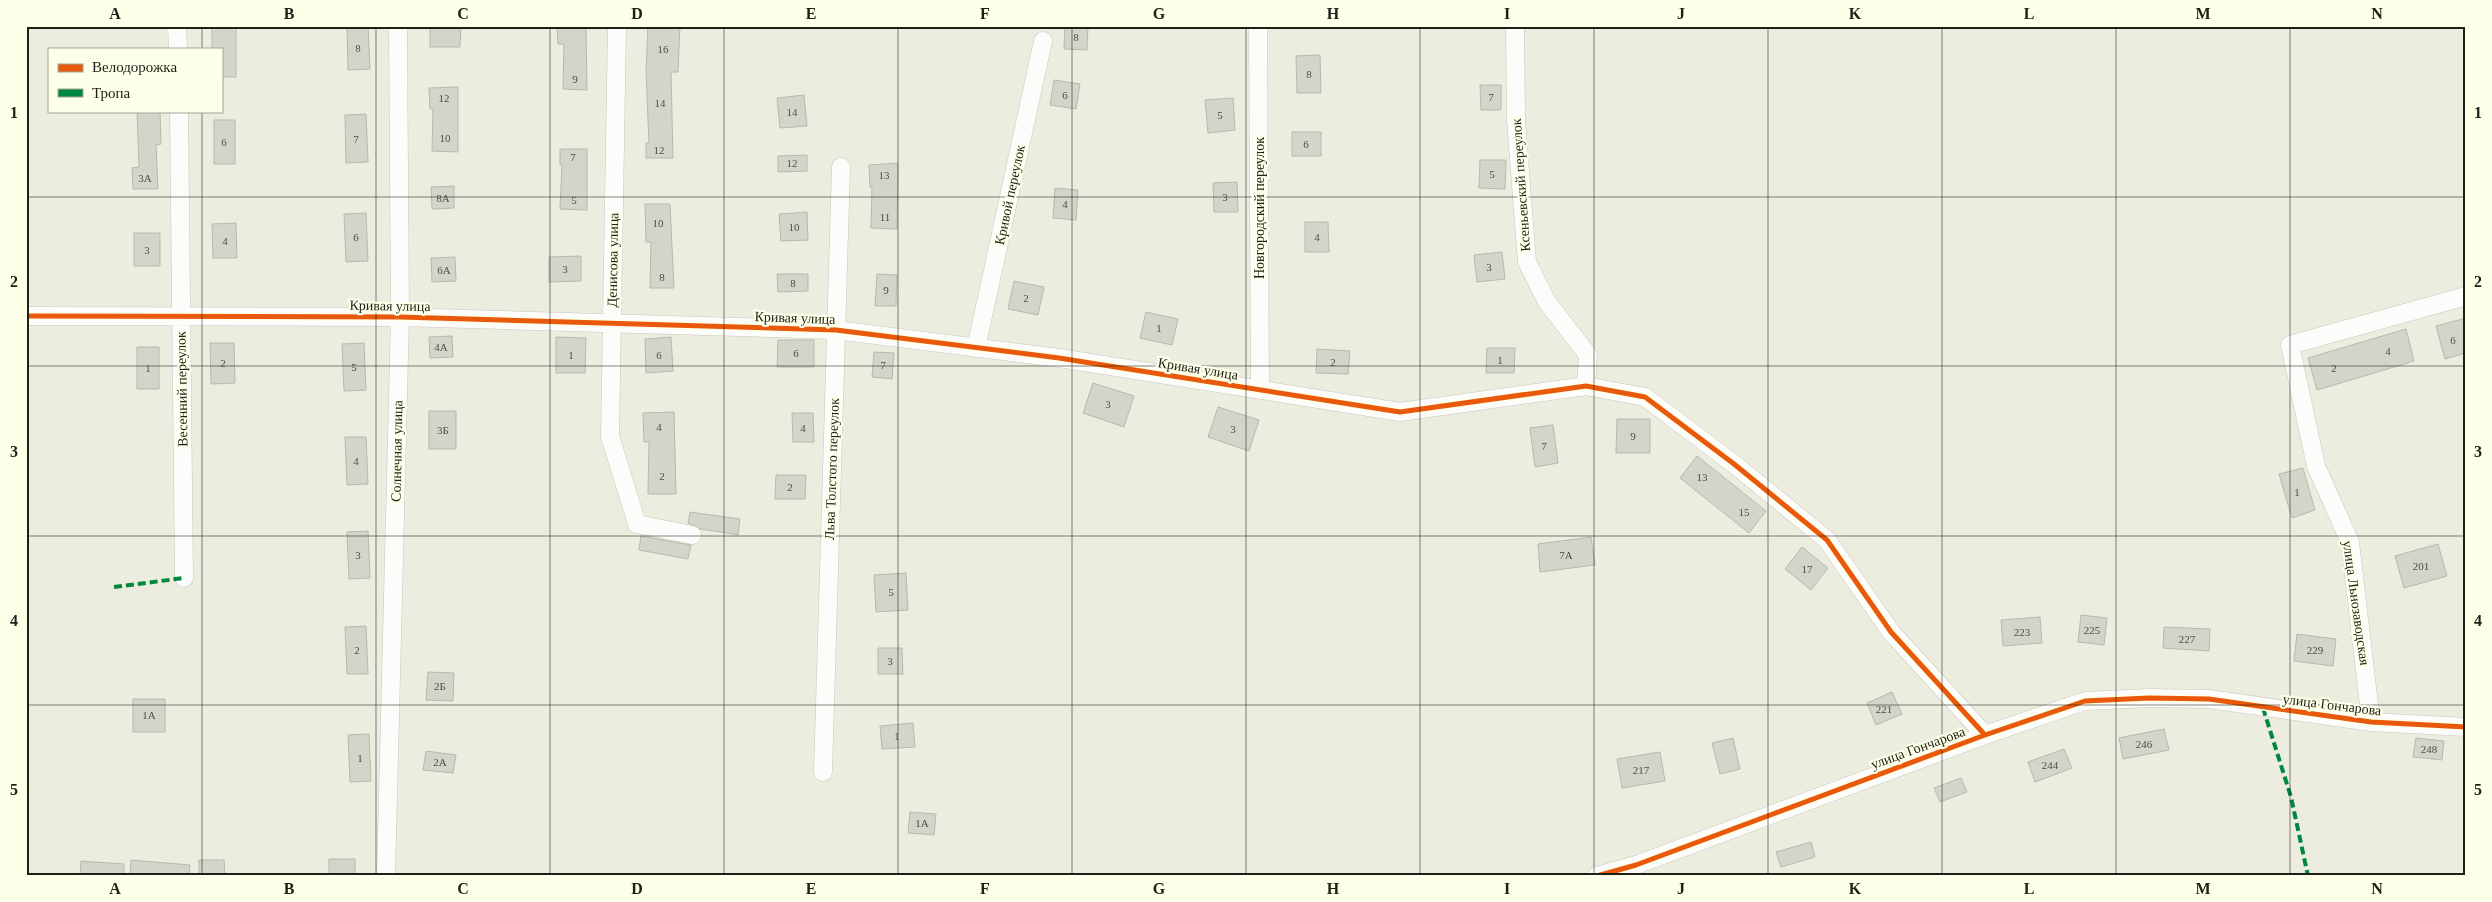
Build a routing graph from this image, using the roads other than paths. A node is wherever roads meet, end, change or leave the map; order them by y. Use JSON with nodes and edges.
{"nodes":[{"id":1,"x":178,"y":26,"type":"edge"},
{"id":2,"x":398,"y":26,"type":"edge"},
{"id":3,"x":617,"y":26,"type":"edge"},
{"id":4,"x":1258,"y":26,"type":"edge"},
{"id":5,"x":1515,"y":26,"type":"edge"},
{"id":6,"x":1043,"y":41,"type":"dead end"},
{"id":7,"x":178,"y":48,"type":"edge"},
{"id":8,"x":179,"y":112,"type":"edge"},
{"id":9,"x":841,"y":167,"type":"dead end"},
{"id":10,"x":2466,"y":296,"type":"edge"},
{"id":11,"x":26,"y":316,"type":"edge"},
{"id":12,"x":181,"y":316,"type":"junction"},
{"id":13,"x":400,"y":317,"type":"junction"},
{"id":14,"x":612,"y":322,"type":"junction"},
{"id":15,"x":836,"y":330,"type":"junction"},
{"id":16,"x":976,"y":348,"type":"junction"},
{"id":17,"x":1586,"y":386,"type":"junction"},
{"id":18,"x":1260,"y":390,"type":"junction"},
{"id":19,"x":692,"y":535,"type":"dead end"},
{"id":20,"x":184,"y":578,"type":"dead end"},
{"id":21,"x":2371,"y":722,"type":"junction"},
{"id":22,"x":2466,"y":727,"type":"edge"},
{"id":23,"x":1986,"y":735,"type":"junction"},
{"id":24,"x":823,"y":772,"type":"dead end"},
{"id":25,"x":386,"y":876,"type":"edge"},
{"id":26,"x":1597,"y":876,"type":"edge"}],
"edges":[{"from":1,"to":7,"type":"street"},
{"from":2,"to":13,"type":"street","name":"Солнечная улица"},
{"from":3,"to":14,"type":"street","name":"Денисова улица"},
{"from":4,"to":18,"type":"street","name":"Новгородский переулок"},
{"from":5,"to":17,"type":"street","name":"Ксеньевский переулок"},
{"from":6,"to":16,"type":"street","name":"Кривой переулок"},
{"from":8,"to":12,"type":"street","name":"Весенний переулок"},
{"from":9,"to":15,"type":"street","name":"Льва Толстого переулок"},
{"from":10,"to":21,"type":"street","name":"улица Льнозаводская"},
{"from":11,"to":12,"type":"street","name":"Кривая улица"},
{"from":12,"to":13,"type":"street","name":"Кривая улица"},
{"from":12,"to":20,"type":"street","name":"Весенний переулок"},
{"from":13,"to":14,"type":"street","name":"Кривая улица"},
{"from":13,"to":25,"type":"street","name":"Солнечная улица"},
{"from":14,"to":15,"type":"street","name":"Кривая улица"},
{"from":14,"to":19,"type":"street","name":"Денисова улица"},
{"from":15,"to":16,"type":"street","name":"Кривая улица"},
{"from":15,"to":24,"type":"street","name":"Льва Толстого переулок"},
{"from":16,"to":18,"type":"street","name":"Кривая улица"},
{"from":17,"to":18,"type":"street","name":"Кривая улица"},
{"from":17,"to":23,"type":"street","name":"Кривая улица"},
{"from":21,"to":22,"type":"street","name":"улица Гончарова"},
{"from":21,"to":23,"type":"street","name":"улица Гончарова"},
{"from":23,"to":26,"type":"street","name":"улица Гончарова"}]}
